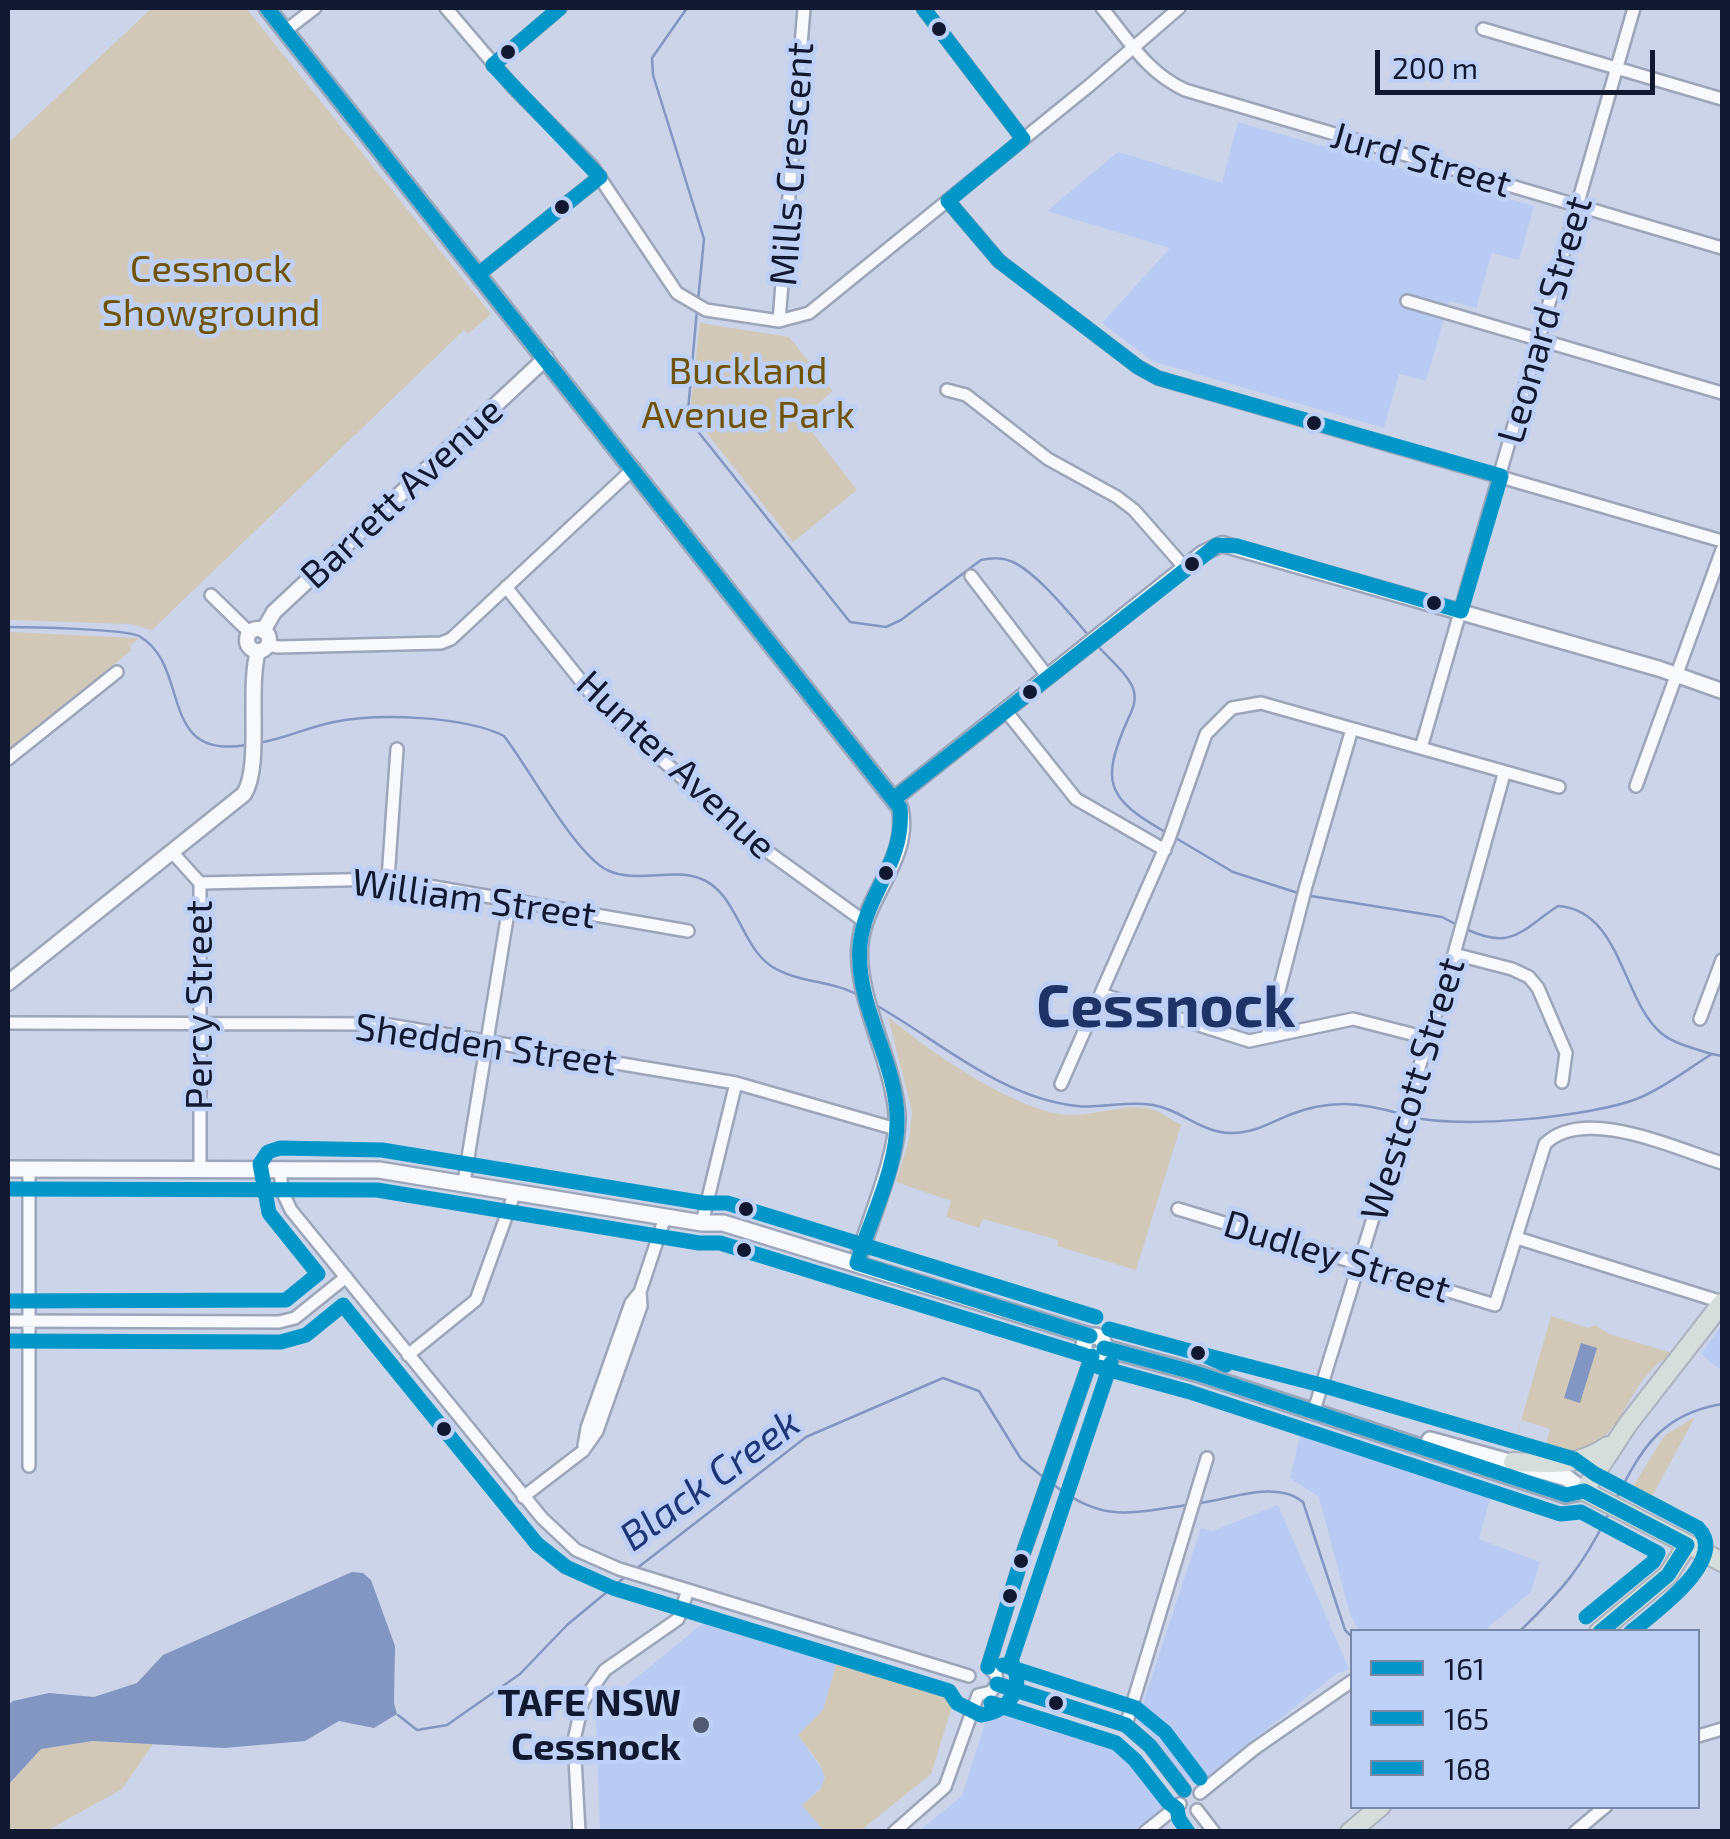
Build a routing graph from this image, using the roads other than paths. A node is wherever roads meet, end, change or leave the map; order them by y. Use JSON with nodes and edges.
{"nodes":[{"id":1,"x":267,"y":8,"type":"edge"},
{"id":2,"x":315,"y":8,"type":"edge"},
{"id":3,"x":446,"y":8,"type":"edge"},
{"id":4,"x":560,"y":8,"type":"edge"},
{"id":5,"x":804,"y":8,"type":"edge"},
{"id":6,"x":922,"y":8,"type":"edge"},
{"id":7,"x":1102,"y":8,"type":"edge"},
{"id":8,"x":1179,"y":8,"type":"edge"},
{"id":9,"x":1634,"y":8,"type":"edge"},
{"id":10,"x":1482,"y":30,"type":"dead end"},
{"id":11,"x":286,"y":31,"type":"junction"},
{"id":12,"x":1134,"y":47,"type":"junction"},
{"id":13,"x":493,"y":65,"type":"junction"},
{"id":14,"x":1616,"y":68,"type":"junction"},
{"id":15,"x":1722,"y":99,"type":"edge"},
{"id":16,"x":1023,"y":139,"type":"junction"},
{"id":17,"x":600,"y":177,"type":"junction"},
{"id":18,"x":948,"y":201,"type":"junction"},
{"id":19,"x":1577,"y":205,"type":"junction"},
{"id":20,"x":1722,"y":248,"type":"edge"},
{"id":21,"x":480,"y":272,"type":"junction"},
{"id":22,"x":1407,"y":301,"type":"dead end"},
{"id":23,"x":779,"y":321,"type":"junction"},
{"id":24,"x":1538,"y":340,"type":"junction"},
{"id":25,"x":546,"y":358,"type":"junction"},
{"id":26,"x":948,"y":390,"type":"dead end"},
{"id":27,"x":1722,"y":393,"type":"edge"},
{"id":28,"x":634,"y":468,"type":"junction"},
{"id":29,"x":1501,"y":476,"type":"junction"},
{"id":30,"x":1722,"y":542,"type":"edge"},
{"id":31,"x":1722,"y":550,"type":"edge"},
{"id":32,"x":1185,"y":568,"type":"junction"},
{"id":33,"x":971,"y":576,"type":"dead end"},
{"id":34,"x":506,"y":587,"type":"junction"},
{"id":35,"x":211,"y":595,"type":"dead end"},
{"id":36,"x":1461,"y":611,"type":"junction"},
{"id":37,"x":260,"y":640,"type":"junction"},
{"id":38,"x":117,"y":672,"type":"dead end"},
{"id":39,"x":1676,"y":674,"type":"junction"},
{"id":40,"x":1048,"y":677,"type":"junction"},
{"id":41,"x":1722,"y":691,"type":"edge"},
{"id":42,"x":1006,"y":711,"type":"junction"},
{"id":43,"x":1352,"y":729,"type":"junction"},
{"id":44,"x":1421,"y":748,"type":"junction"},
{"id":45,"x":397,"y":749,"type":"dead end"},
{"id":46,"x":8,"y":759,"type":"edge"},
{"id":47,"x":1504,"y":774,"type":"junction"},
{"id":48,"x":1636,"y":786,"type":"dead end"},
{"id":49,"x":1559,"y":787,"type":"dead end"},
{"id":50,"x":895,"y":798,"type":"junction"},
{"id":51,"x":1169,"y":839,"type":"junction"},
{"id":52,"x":172,"y":852,"type":"junction"},
{"id":53,"x":388,"y":878,"type":"junction"},
{"id":54,"x":200,"y":883,"type":"junction"},
{"id":55,"x":510,"y":900,"type":"junction"},
{"id":56,"x":865,"y":922,"type":"junction"},
{"id":57,"x":688,"y":931,"type":"dead end"},
{"id":58,"x":1454,"y":954,"type":"junction"},
{"id":59,"x":1722,"y":960,"type":"edge"},
{"id":60,"x":8,"y":983,"type":"edge"},
{"id":61,"x":1101,"y":994,"type":"junction"},
{"id":62,"x":1700,"y":1019,"type":"dead end"},
{"id":63,"x":200,"y":1022,"type":"junction"},
{"id":64,"x":8,"y":1023,"type":"edge"},
{"id":65,"x":1267,"y":1037,"type":"junction"},
{"id":66,"x":1427,"y":1038,"type":"junction"},
{"id":67,"x":486,"y":1041,"type":"junction"},
{"id":68,"x":1562,"y":1082,"type":"dead end"},
{"id":69,"x":736,"y":1083,"type":"junction"},
{"id":70,"x":1062,"y":1084,"type":"dead end"},
{"id":71,"x":896,"y":1129,"type":"junction"},
{"id":72,"x":1722,"y":1163,"type":"edge"},
{"id":73,"x":8,"y":1168,"type":"edge"},
{"id":74,"x":29,"y":1168,"type":"junction"},
{"id":75,"x":200,"y":1168,"type":"junction"},
{"id":76,"x":280,"y":1168,"type":"junction"},
{"id":77,"x":464,"y":1182,"type":"junction"},
{"id":78,"x":515,"y":1192,"type":"junction"},
{"id":79,"x":1178,"y":1208,"type":"dead end"},
{"id":80,"x":665,"y":1217,"type":"junction"},
{"id":81,"x":702,"y":1223,"type":"junction"},
{"id":82,"x":1517,"y":1238,"type":"junction"},
{"id":83,"x":816,"y":1260,"type":"junction"},
{"id":84,"x":857,"y":1263,"type":"junction"},
{"id":85,"x":1360,"y":1263,"type":"junction"},
{"id":86,"x":346,"y":1278,"type":"junction"},
{"id":87,"x":896,"y":1284,"type":"junction"},
{"id":88,"x":1722,"y":1303,"type":"edge"},
{"id":89,"x":8,"y":1321,"type":"edge"},
{"id":90,"x":30,"y":1321,"type":"junction"},
{"id":91,"x":1092,"y":1347,"type":"junction"},
{"id":92,"x":408,"y":1355,"type":"junction"},
{"id":93,"x":1196,"y":1373,"type":"junction"},
{"id":94,"x":1316,"y":1404,"type":"junction"},
{"id":95,"x":1291,"y":1406,"type":"junction"},
{"id":96,"x":1334,"y":1420,"type":"junction"},
{"id":97,"x":1628,"y":1424,"type":"junction"},
{"id":98,"x":1207,"y":1458,"type":"dead end"},
{"id":99,"x":1513,"y":1462,"type":"junction"},
{"id":100,"x":30,"y":1466,"type":"dead end"},
{"id":101,"x":1584,"y":1492,"type":"junction"},
{"id":102,"x":523,"y":1498,"type":"junction"},
{"id":103,"x":1687,"y":1545,"type":"junction"},
{"id":104,"x":1722,"y":1562,"type":"edge"},
{"id":105,"x":688,"y":1590,"type":"junction"},
{"id":106,"x":1603,"y":1629,"type":"edge"},
{"id":107,"x":988,"y":1667,"type":"junction"},
{"id":108,"x":968,"y":1676,"type":"junction"},
{"id":109,"x":1350,"y":1682,"type":"edge"},
{"id":110,"x":997,"y":1684,"type":"junction"},
{"id":111,"x":978,"y":1695,"type":"junction"},
{"id":112,"x":1126,"y":1725,"type":"junction"},
{"id":113,"x":1200,"y":1793,"type":"junction"},
{"id":114,"x":1182,"y":1797,"type":"junction"},
{"id":115,"x":1377,"y":1809,"type":"edge"},
{"id":116,"x":1598,"y":1809,"type":"edge"},
{"id":117,"x":1196,"y":1810,"type":"junction"},
{"id":118,"x":579,"y":1832,"type":"edge"},
{"id":119,"x":894,"y":1832,"type":"edge"},
{"id":120,"x":1145,"y":1832,"type":"edge"},
{"id":121,"x":1214,"y":1832,"type":"edge"},
{"id":122,"x":1350,"y":1832,"type":"edge"},
{"id":123,"x":1575,"y":1832,"type":"edge"}],
"edges":[{"from":1,"to":11,"type":"main road"},
{"from":2,"to":11,"type":"street"},
{"from":3,"to":13,"type":"street"},
{"from":4,"to":13,"type":"street"},
{"from":5,"to":23,"type":"street","name":"Mills Crescent"},
{"from":6,"to":16,"type":"street"},
{"from":7,"to":12,"type":"street","name":"Jurd Street"},
{"from":8,"to":12,"type":"street"},
{"from":9,"to":14,"type":"street","name":"Leonard Street"},
{"from":10,"to":14,"type":"street"},
{"from":11,"to":21,"type":"main road"},
{"from":12,"to":16,"type":"street"},
{"from":12,"to":19,"type":"street","name":"Jurd Street"},
{"from":13,"to":17,"type":"street"},
{"from":14,"to":15,"type":"street"},
{"from":14,"to":19,"type":"street","name":"Leonard Street"},
{"from":16,"to":18,"type":"street"},
{"from":17,"to":21,"type":"street"},
{"from":17,"to":23,"type":"street"},
{"from":18,"to":23,"type":"street"},
{"from":18,"to":29,"type":"street"},
{"from":19,"to":20,"type":"street","name":"Jurd Street"},
{"from":19,"to":24,"type":"street","name":"Leonard Street"},
{"from":21,"to":25,"type":"main road"},
{"from":22,"to":24,"type":"street"},
{"from":24,"to":27,"type":"street"},
{"from":24,"to":29,"type":"street","name":"Leonard Street"},
{"from":25,"to":28,"type":"main road"},
{"from":25,"to":37,"type":"street","name":"Barrett Avenue"},
{"from":26,"to":32,"type":"street"},
{"from":28,"to":34,"type":"street"},
{"from":28,"to":50,"type":"main road"},
{"from":29,"to":30,"type":"street"},
{"from":29,"to":36,"type":"street","name":"Leonard Street"},
{"from":31,"to":39,"type":"street"},
{"from":32,"to":36,"type":"street"},
{"from":32,"to":40,"type":"street"},
{"from":33,"to":40,"type":"street"},
{"from":34,"to":37,"type":"street"},
{"from":34,"to":56,"type":"street","name":"Hunter Avenue"},
{"from":35,"to":37,"type":"street"},
{"from":36,"to":39,"type":"street"},
{"from":36,"to":44,"type":"street","name":"Leonard Street"},
{"from":37,"to":52,"type":"street"},
{"from":38,"to":46,"type":"street"},
{"from":39,"to":41,"type":"street"},
{"from":39,"to":48,"type":"street"},
{"from":40,"to":42,"type":"street"},
{"from":42,"to":50,"type":"street"},
{"from":42,"to":51,"type":"street"},
{"from":43,"to":44,"type":"street"},
{"from":43,"to":51,"type":"street"},
{"from":43,"to":65,"type":"street"},
{"from":44,"to":47,"type":"street"},
{"from":45,"to":53,"type":"street"},
{"from":47,"to":49,"type":"street"},
{"from":47,"to":58,"type":"street","name":"Westcott Street"},
{"from":50,"to":56,"type":"main road"},
{"from":51,"to":61,"type":"street"},
{"from":52,"to":54,"type":"street","name":"Percy Street"},
{"from":52,"to":60,"type":"street"},
{"from":53,"to":54,"type":"street","name":"William Street"},
{"from":53,"to":55,"type":"street","name":"William Street"},
{"from":54,"to":63,"type":"street","name":"Percy Street"},
{"from":55,"to":57,"type":"street","name":"William Street"},
{"from":55,"to":67,"type":"street"},
{"from":56,"to":71,"type":"main road"},
{"from":58,"to":66,"type":"street","name":"Westcott Street"},
{"from":58,"to":68,"type":"street"},
{"from":59,"to":62,"type":"street"},
{"from":61,"to":65,"type":"street"},
{"from":61,"to":70,"type":"street"},
{"from":63,"to":64,"type":"street","name":"Shedden Street"},
{"from":63,"to":67,"type":"street","name":"Shedden Street"},
{"from":63,"to":75,"type":"street","name":"Percy Street"},
{"from":65,"to":66,"type":"street"},
{"from":66,"to":85,"type":"street","name":"Westcott Street"},
{"from":67,"to":69,"type":"street","name":"Shedden Street"},
{"from":67,"to":77,"type":"street"},
{"from":69,"to":71,"type":"street","name":"Shedden Street"},
{"from":69,"to":81,"type":"street"},
{"from":71,"to":84,"type":"main road"},
{"from":72,"to":82,"type":"street"},
{"from":73,"to":74,"type":"main road"},
{"from":74,"to":75,"type":"main road"},
{"from":74,"to":90,"type":"street"},
{"from":75,"to":76,"type":"main road"},
{"from":76,"to":77,"type":"main road"},
{"from":76,"to":86,"type":"street"},
{"from":77,"to":78,"type":"main road"},
{"from":78,"to":80,"type":"main road"},
{"from":78,"to":92,"type":"street"},
{"from":79,"to":85,"type":"street","name":"Dudley Street"},
{"from":80,"to":81,"type":"main road"},
{"from":80,"to":102,"type":"street"},
{"from":81,"to":83,"type":"main road"},
{"from":81,"to":84,"type":"main road"},
{"from":82,"to":85,"type":"street","name":"Dudley Street"},
{"from":82,"to":88,"type":"street"},
{"from":83,"to":84,"type":"main road"},
{"from":83,"to":87,"type":"main road"},
{"from":84,"to":87,"type":"main road"},
{"from":84,"to":91,"type":"main road"},
{"from":85,"to":94,"type":"street","name":"Westcott Street"},
{"from":86,"to":90,"type":"street"},
{"from":86,"to":92,"type":"street"},
{"from":87,"to":91,"type":"main road"},
{"from":88,"to":97,"type":"main road"},
{"from":89,"to":90,"type":"street"},
{"from":90,"to":100,"type":"street"},
{"from":91,"to":93,"type":"main road"},
{"from":91,"to":107,"type":"street"},
{"from":92,"to":102,"type":"street"},
{"from":93,"to":94,"type":"main road"},
{"from":93,"to":95,"type":"main road"},
{"from":94,"to":95,"type":"main road"},
{"from":94,"to":96,"type":"main road"},
{"from":94,"to":99,"type":"main road"},
{"from":95,"to":96,"type":"main road"},
{"from":96,"to":101,"type":"main road"},
{"from":97,"to":99,"type":"main road"},
{"from":97,"to":101,"type":"main road"},
{"from":98,"to":112,"type":"street"},
{"from":99,"to":101,"type":"main road"},
{"from":101,"to":103,"type":"main road"},
{"from":102,"to":105,"type":"street"},
{"from":103,"to":104,"type":"main road"},
{"from":103,"to":106,"type":"main road"},
{"from":105,"to":108,"type":"street"},
{"from":105,"to":118,"type":"street"},
{"from":107,"to":108,"type":"street"},
{"from":107,"to":110,"type":"street"},
{"from":108,"to":111,"type":"street"},
{"from":109,"to":113,"type":"street"},
{"from":110,"to":111,"type":"street"},
{"from":110,"to":112,"type":"street"},
{"from":111,"to":119,"type":"street"},
{"from":112,"to":114,"type":"street"},
{"from":113,"to":114,"type":"street"},
{"from":113,"to":117,"type":"street"},
{"from":114,"to":117,"type":"street"},
{"from":114,"to":120,"type":"street"},
{"from":115,"to":122,"type":"main road"},
{"from":116,"to":123,"type":"street"},
{"from":117,"to":121,"type":"street"}]}
